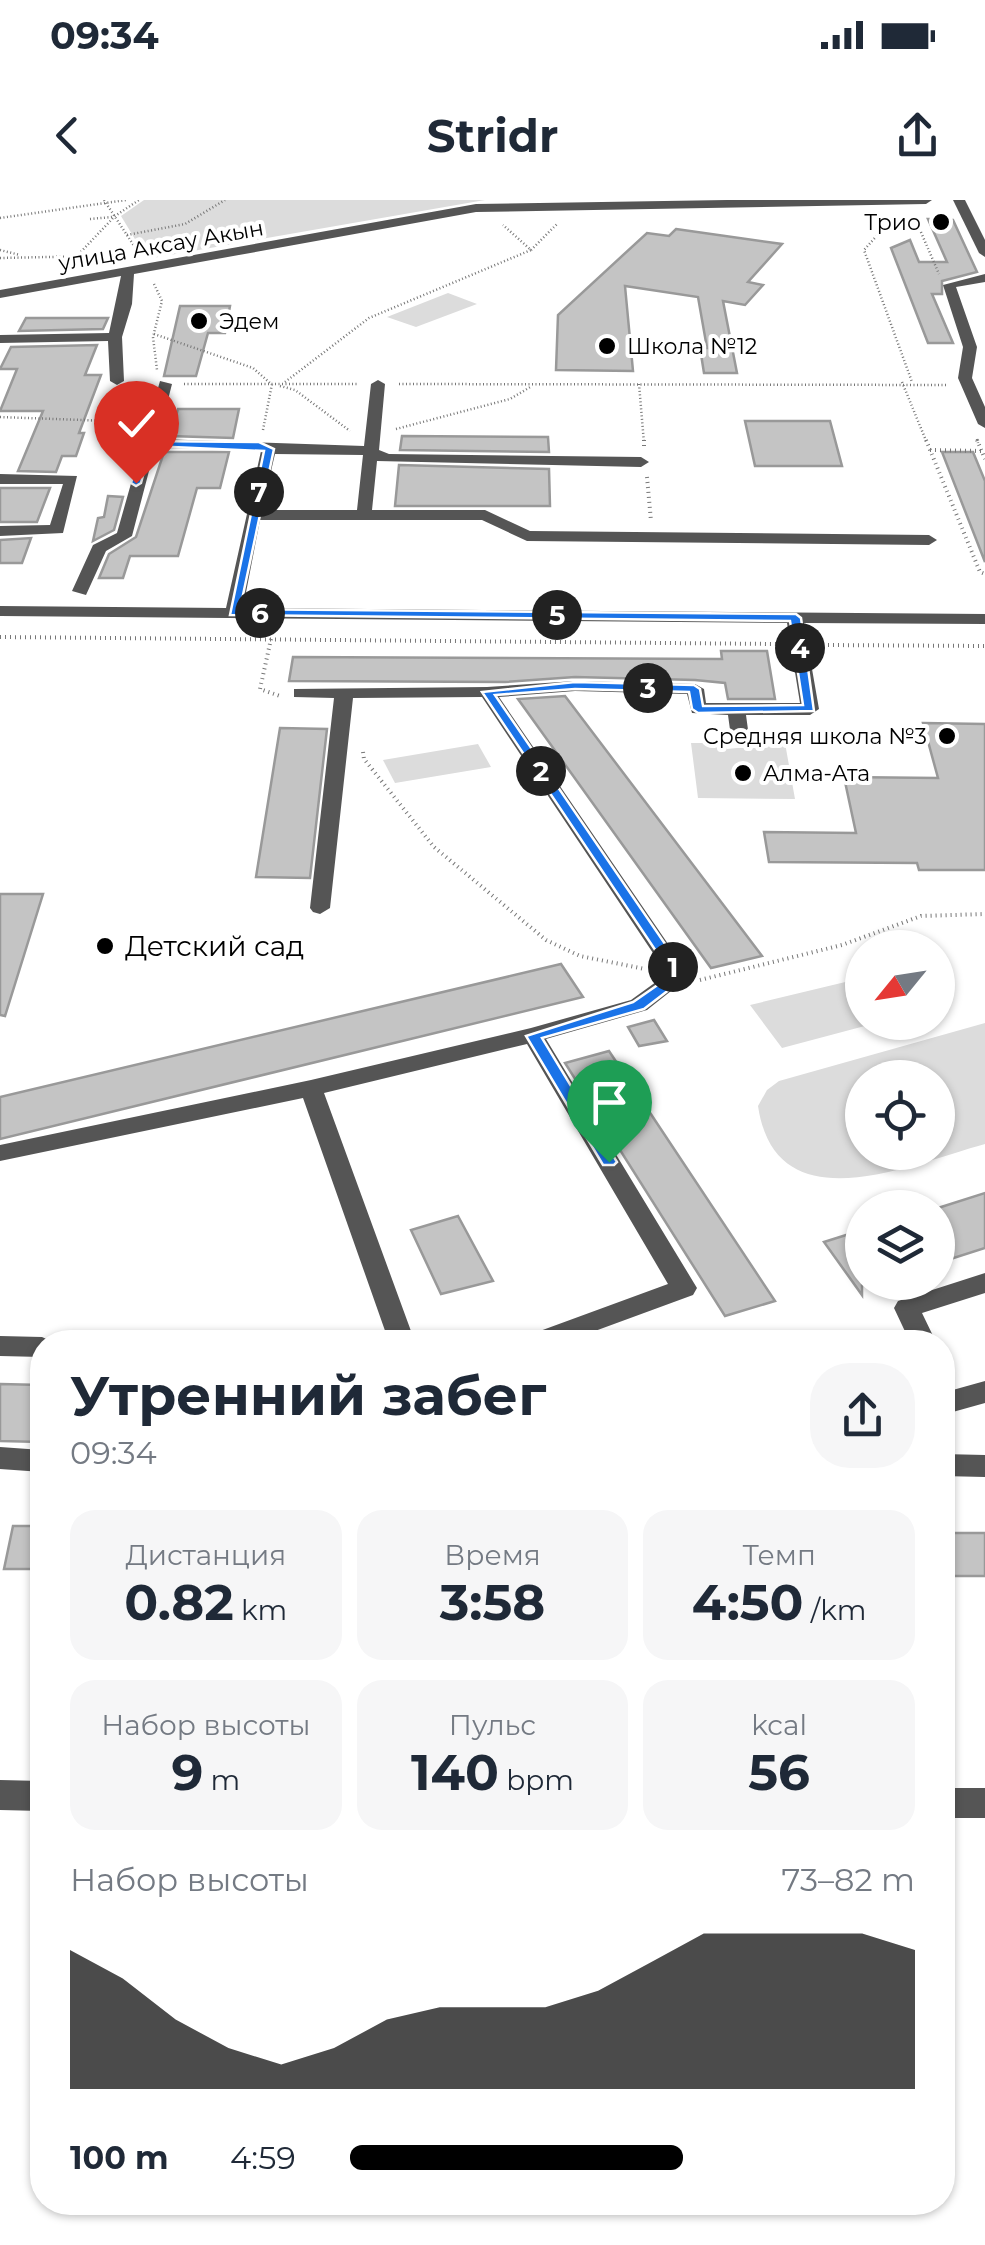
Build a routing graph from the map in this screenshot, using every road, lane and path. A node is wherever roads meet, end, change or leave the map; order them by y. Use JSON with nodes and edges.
{"nodes":[{"id":1,"x":126,"y":200,"type":"edge"},
{"id":2,"x":139,"y":200,"type":"edge"},
{"id":3,"x":226,"y":200,"type":"edge"},
{"id":4,"x":926,"y":200,"type":"edge"},
{"id":5,"x":960,"y":200,"type":"edge"},
{"id":6,"x":105,"y":202,"type":"edge"},
{"id":7,"x":896,"y":214,"type":"dead end"},
{"id":8,"x":114,"y":216,"type":"junction"},
{"id":9,"x":0,"y":218,"type":"edge"},
{"id":10,"x":90,"y":218,"type":"dead end"},
{"id":11,"x":970,"y":221,"type":"junction"},
{"id":12,"x":985,"y":221,"type":"edge"},
{"id":13,"x":503,"y":224,"type":"dead end"},
{"id":14,"x":126,"y":235,"type":"junction"},
{"id":15,"x":0,"y":250,"type":"edge"},
{"id":16,"x":985,"y":254,"type":"edge"},
{"id":17,"x":124,"y":255,"type":"dead end"},
{"id":18,"x":140,"y":255,"type":"junction"},
{"id":19,"x":78,"y":256,"type":"junction"},
{"id":20,"x":108,"y":256,"type":"dead end"},
{"id":21,"x":30,"y":257,"type":"junction"},
{"id":22,"x":0,"y":258,"type":"edge"},
{"id":23,"x":48,"y":263,"type":"dead end"},
{"id":24,"x":148,"y":268,"type":"junction"},
{"id":25,"x":66,"y":269,"type":"dead end"},
{"id":26,"x":128,"y":271,"type":"junction"},
{"id":27,"x":985,"y":278,"type":"edge"},
{"id":28,"x":32,"y":288,"type":"junction"},
{"id":29,"x":0,"y":294,"type":"edge"},
{"id":30,"x":26,"y":310,"type":"dead end"},
{"id":31,"x":154,"y":334,"type":"junction"},
{"id":32,"x":115,"y":337,"type":"junction"},
{"id":33,"x":0,"y":338,"type":"edge"},
{"id":34,"x":977,"y":347,"type":"edge"},
{"id":35,"x":118,"y":381,"type":"dead end"},
{"id":36,"x":902,"y":382,"type":"junction"},
{"id":37,"x":912,"y":382,"type":"junction"},
{"id":38,"x":165,"y":384,"type":"junction"},
{"id":39,"x":272,"y":384,"type":"junction"},
{"id":40,"x":282,"y":384,"type":"junction"},
{"id":41,"x":378,"y":384,"type":"junction"},
{"id":42,"x":535,"y":384,"type":"junction"},
{"id":43,"x":969,"y":387,"type":"junction"},
{"id":44,"x":0,"y":418,"type":"edge"},
{"id":45,"x":154,"y":423,"type":"junction"},
{"id":46,"x":985,"y":424,"type":"edge"},
{"id":47,"x":351,"y":431,"type":"dead end"},
{"id":48,"x":148,"y":444,"type":"junction"},
{"id":49,"x":370,"y":446,"type":"junction"},
{"id":50,"x":264,"y":447,"type":"junction"},
{"id":51,"x":930,"y":450,"type":"junction"},
{"id":52,"x":984,"y":450,"type":"edge"},
{"id":53,"x":985,"y":459,"type":"edge"},
{"id":54,"x":642,"y":462,"type":"dead end"},
{"id":55,"x":0,"y":479,"type":"edge"},
{"id":56,"x":253,"y":515,"type":"junction"},
{"id":57,"x":364,"y":516,"type":"junction"},
{"id":58,"x":0,"y":531,"type":"edge"},
{"id":59,"x":929,"y":540,"type":"dead end"},
{"id":60,"x":985,"y":574,"type":"edge"},
{"id":61,"x":80,"y":592,"type":"dead end"},
{"id":62,"x":0,"y":611,"type":"edge"},
{"id":63,"x":234,"y":613,"type":"junction"},
{"id":64,"x":796,"y":618,"type":"junction"},
{"id":65,"x":985,"y":620,"type":"edge"},
{"id":66,"x":0,"y":637,"type":"edge"},
{"id":67,"x":271,"y":639,"type":"junction"},
{"id":68,"x":800,"y":644,"type":"junction"},
{"id":69,"x":985,"y":646,"type":"edge"},
{"id":70,"x":488,"y":692,"type":"junction"},
{"id":71,"x":344,"y":693,"type":"junction"},
{"id":72,"x":296,"y":697,"type":"joint"},
{"id":73,"x":736,"y":709,"type":"junction"},
{"id":74,"x":341,"y":720,"type":"junction"},
{"id":75,"x":740,"y":737,"type":"dead end"},
{"id":76,"x":320,"y":908,"type":"dead end"},
{"id":77,"x":985,"y":914,"type":"edge"},
{"id":78,"x":680,"y":976,"type":"junction"},
{"id":79,"x":533,"y":1036,"type":"junction"},
{"id":80,"x":311,"y":1088,"type":"junction"},
{"id":81,"x":0,"y":1153,"type":"edge"},
{"id":82,"x":985,"y":1283,"type":"edge"},
{"id":83,"x":398,"y":1330,"type":"edge"},
{"id":84,"x":570,"y":1330,"type":"edge"},
{"id":85,"x":917,"y":1330,"type":"edge"},
{"id":86,"x":0,"y":1346,"type":"edge"},
{"id":87,"x":30,"y":1347,"type":"edge"},
{"id":88,"x":985,"y":1392,"type":"edge"},
{"id":89,"x":955,"y":1396,"type":"edge"},
{"id":90,"x":0,"y":1458,"type":"edge"},
{"id":91,"x":30,"y":1460,"type":"edge"},
{"id":92,"x":955,"y":1465,"type":"edge"},
{"id":93,"x":985,"y":1466,"type":"edge"},
{"id":94,"x":0,"y":1795,"type":"edge"},
{"id":95,"x":30,"y":1796,"type":"edge"},
{"id":96,"x":955,"y":1803,"type":"edge"},
{"id":97,"x":985,"y":1803,"type":"edge"}],
"edges":[{"from":1,"to":6,"type":"path"},
{"from":2,"to":8,"type":"path"},
{"from":3,"to":14,"type":"path"},
{"from":4,"to":24,"type":"street","name":"улица Аксау Акын"},
{"from":5,"to":11,"type":"street"},
{"from":6,"to":8,"type":"path"},
{"from":6,"to":9,"type":"path"},
{"from":7,"to":37,"type":"path"},
{"from":8,"to":10,"type":"path"},
{"from":8,"to":14,"type":"path"},
{"from":8,"to":19,"type":"path"},
{"from":11,"to":12,"type":"street"},
{"from":11,"to":16,"type":"street"},
{"from":13,"to":40,"type":"path"},
{"from":14,"to":18,"type":"path"},
{"from":15,"to":21,"type":"path"},
{"from":17,"to":18,"type":"path"},
{"from":18,"to":24,"type":"path"},
{"from":19,"to":20,"type":"path"},
{"from":19,"to":21,"type":"path"},
{"from":19,"to":25,"type":"path"},
{"from":21,"to":22,"type":"path"},
{"from":21,"to":23,"type":"path"},
{"from":24,"to":26,"type":"street","name":"улица Аксау Акын"},
{"from":24,"to":31,"type":"path"},
{"from":26,"to":28,"type":"street","name":"улица Аксау Акын"},
{"from":26,"to":32,"type":"street"},
{"from":27,"to":34,"type":"street"},
{"from":28,"to":29,"type":"street","name":"улица Аксау Акын"},
{"from":28,"to":30,"type":"street"},
{"from":31,"to":38,"type":"path"},
{"from":31,"to":39,"type":"path"},
{"from":32,"to":33,"type":"street"},
{"from":32,"to":35,"type":"street"},
{"from":34,"to":43,"type":"street"},
{"from":36,"to":37,"type":"path"},
{"from":36,"to":42,"type":"path"},
{"from":36,"to":51,"type":"path"},
{"from":37,"to":43,"type":"path"},
{"from":38,"to":39,"type":"path"},
{"from":38,"to":45,"type":"street"},
{"from":39,"to":40,"type":"path"},
{"from":39,"to":47,"type":"path"},
{"from":39,"to":50,"type":"path"},
{"from":40,"to":41,"type":"path"},
{"from":41,"to":42,"type":"path"},
{"from":41,"to":49,"type":"street"},
{"from":42,"to":49,"type":"path"},
{"from":43,"to":46,"type":"street"},
{"from":44,"to":45,"type":"path"},
{"from":45,"to":48,"type":"street"},
{"from":48,"to":50,"type":"street"},
{"from":48,"to":61,"type":"street"},
{"from":49,"to":50,"type":"street"},
{"from":49,"to":54,"type":"street"},
{"from":49,"to":57,"type":"street"},
{"from":50,"to":56,"type":"street"},
{"from":51,"to":52,"type":"path"},
{"from":51,"to":60,"type":"path"},
{"from":52,"to":53,"type":"path"},
{"from":55,"to":58,"type":"street"},
{"from":56,"to":57,"type":"street"},
{"from":56,"to":63,"type":"street"},
{"from":57,"to":59,"type":"street"},
{"from":62,"to":63,"type":"street"},
{"from":63,"to":64,"type":"street"},
{"from":64,"to":65,"type":"street"},
{"from":64,"to":68,"type":"street"},
{"from":66,"to":67,"type":"path"},
{"from":67,"to":68,"type":"path"},
{"from":67,"to":72,"type":"path"},
{"from":68,"to":69,"type":"path"},
{"from":68,"to":73,"type":"street"},
{"from":70,"to":71,"type":"street"},
{"from":70,"to":73,"type":"street"},
{"from":70,"to":78,"type":"street"},
{"from":71,"to":72,"type":"street"},
{"from":71,"to":74,"type":"street"},
{"from":73,"to":75,"type":"street"},
{"from":74,"to":76,"type":"street"},
{"from":74,"to":78,"type":"path"},
{"from":77,"to":78,"type":"path"},
{"from":78,"to":79,"type":"street"},
{"from":79,"to":80,"type":"street"},
{"from":79,"to":84,"type":"street"},
{"from":80,"to":81,"type":"street"},
{"from":80,"to":83,"type":"street"},
{"from":82,"to":85,"type":"street"},
{"from":86,"to":87,"type":"street"},
{"from":88,"to":89,"type":"street"},
{"from":90,"to":91,"type":"street"},
{"from":92,"to":93,"type":"street"},
{"from":94,"to":95,"type":"street"},
{"from":96,"to":97,"type":"street"}]}
